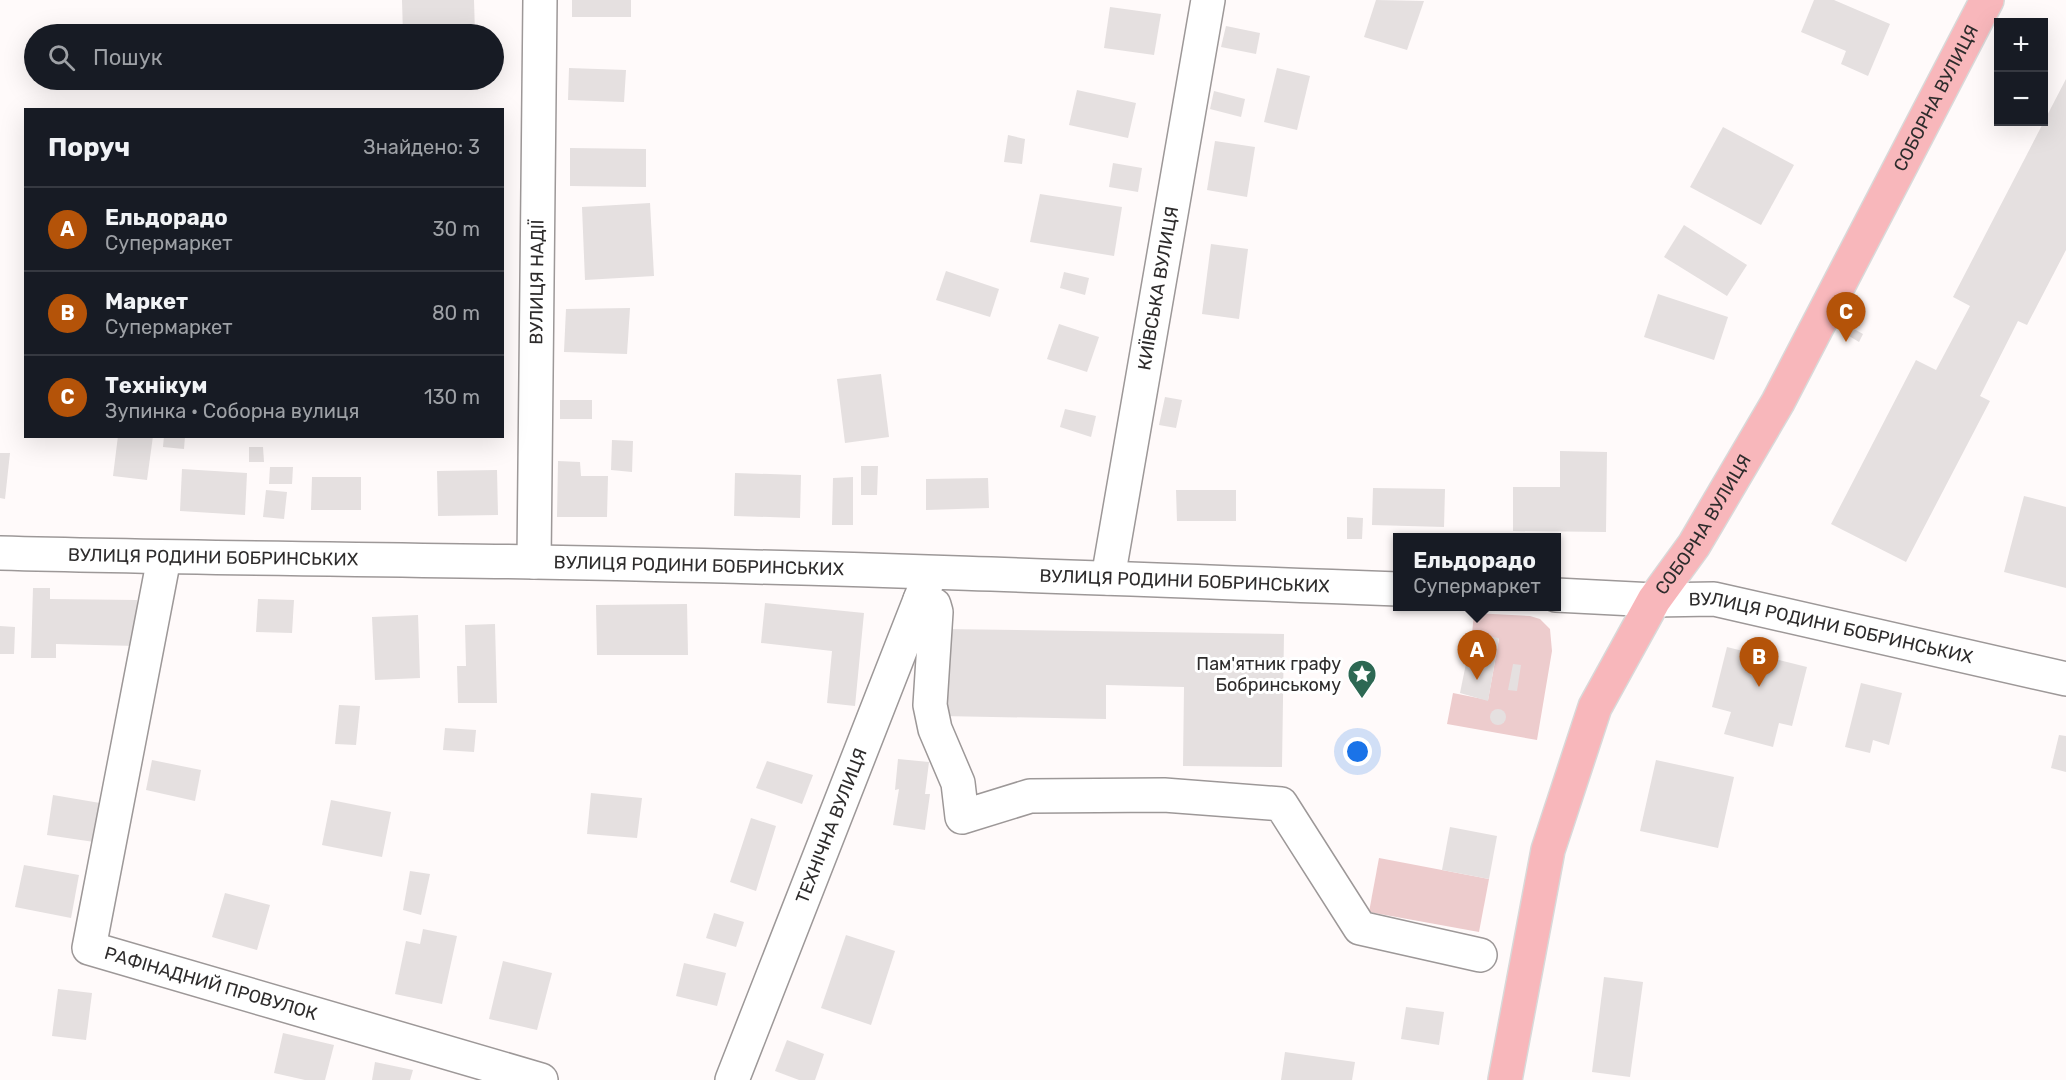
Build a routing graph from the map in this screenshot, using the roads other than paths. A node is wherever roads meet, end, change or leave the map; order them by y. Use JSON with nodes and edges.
{"nodes":[{"id":1,"x":540,"y":0,"type":"edge"},
{"id":2,"x":1208,"y":0,"type":"edge"},
{"id":3,"x":1987,"y":0,"type":"edge"},
{"id":4,"x":0,"y":553,"type":"edge"},
{"id":5,"x":164,"y":558,"type":"junction"},
{"id":6,"x":534,"y":562,"type":"junction"},
{"id":7,"x":1108,"y":578,"type":"junction"},
{"id":8,"x":925,"y":586,"type":"junction"},
{"id":9,"x":1393,"y":590,"type":"edge"},
{"id":10,"x":1561,"y":595,"type":"edge"},
{"id":11,"x":1654,"y":600,"type":"junction"},
{"id":12,"x":2066,"y":678,"type":"edge"},
{"id":13,"x":1480,"y":955,"type":"dead end"},
{"id":14,"x":541,"y":1080,"type":"edge"},
{"id":15,"x":732,"y":1080,"type":"edge"},
{"id":16,"x":1505,"y":1080,"type":"edge"}],
"edges":[{"from":1,"to":6,"type":"street","name":"ВУЛИЦЯ НАДІЇ"},
{"from":2,"to":7,"type":"street","name":"КИЇВСЬКА ВУЛИЦЯ"},
{"from":3,"to":11,"type":"main road","name":"СОБОРНА ВУЛИЦЯ"},
{"from":4,"to":5,"type":"street","name":"ВУЛИЦЯ РОДИНИ БОБРИНСЬКИХ"},
{"from":5,"to":6,"type":"street","name":"ВУЛИЦЯ РОДИНИ БОБРИНСЬКИХ"},
{"from":5,"to":14,"type":"street","name":"РАФІНАДНИЙ ПРОВУЛОК"},
{"from":6,"to":8,"type":"street","name":"ВУЛИЦЯ РОДИНИ БОБРИНСЬКИХ"},
{"from":7,"to":8,"type":"street","name":"ВУЛИЦЯ РОДИНИ БОБРИНСЬКИХ"},
{"from":7,"to":9,"type":"street","name":"ВУЛИЦЯ РОДИНИ БОБРИНСЬКИХ"},
{"from":8,"to":13,"type":"street"},
{"from":8,"to":15,"type":"street","name":"ТЕХНІЧНА ВУЛИЦЯ"},
{"from":10,"to":11,"type":"street","name":"ВУЛИЦЯ РОДИНИ БОБРИНСЬКИХ"},
{"from":11,"to":12,"type":"street","name":"ВУЛИЦЯ РОДИНИ БОБРИНСЬКИХ"},
{"from":11,"to":16,"type":"main road","name":"СОБОРНА ВУЛИЦЯ"}]}
